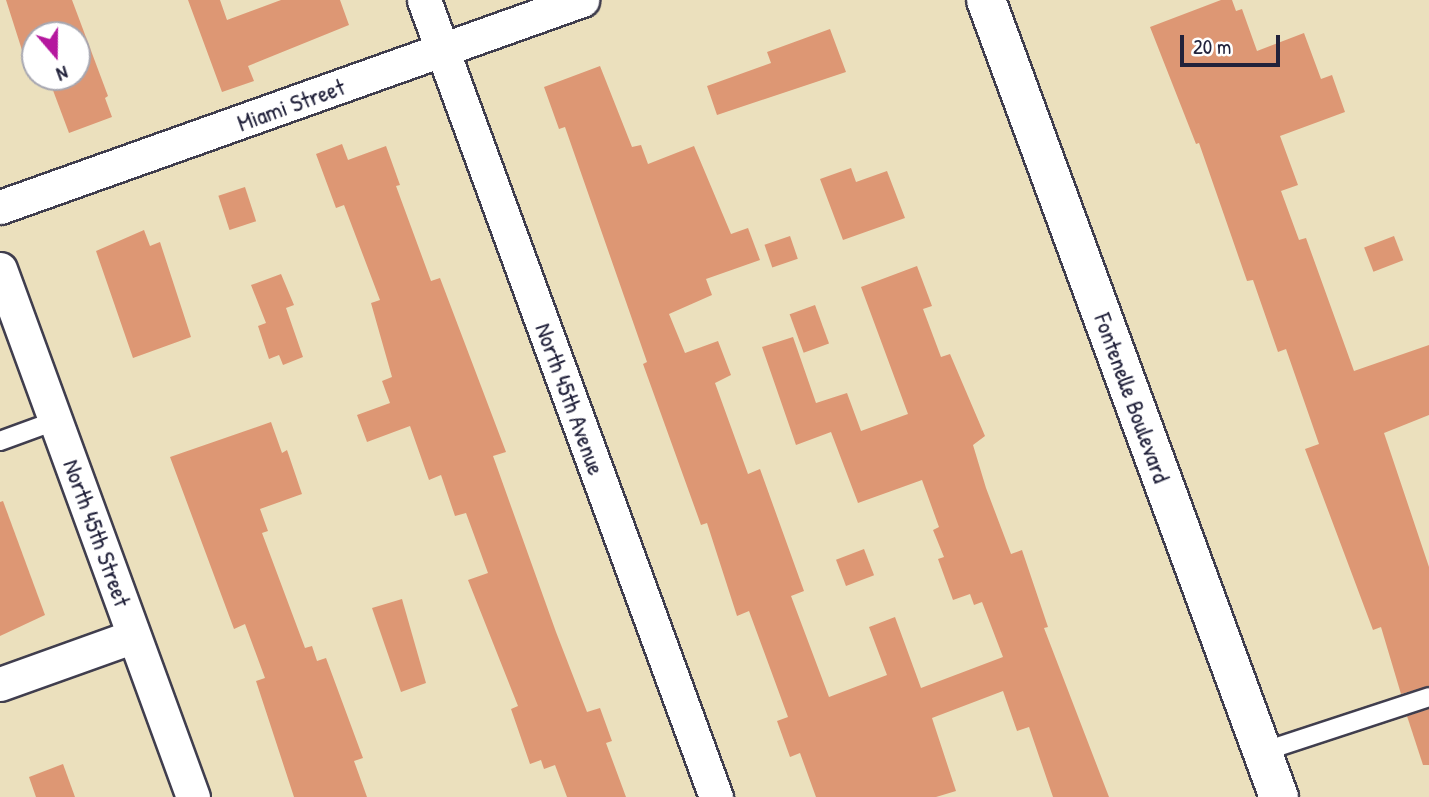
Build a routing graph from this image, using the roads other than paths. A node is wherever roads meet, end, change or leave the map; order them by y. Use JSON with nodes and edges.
{"nodes":[{"id":1,"x":424,"y":0,"type":"edge"},
{"id":2,"x":582,"y":0,"type":"edge"},
{"id":3,"x":986,"y":0,"type":"edge"},
{"id":4,"x":442,"y":51,"type":"junction"},
{"id":5,"x":0,"y":207,"type":"edge"},
{"id":6,"x":0,"y":270,"type":"edge"},
{"id":7,"x":55,"y":421,"type":"junction"},
{"id":8,"x":0,"y":441,"type":"edge"},
{"id":9,"x":134,"y":635,"type":"junction"},
{"id":10,"x":0,"y":684,"type":"edge"},
{"id":11,"x":1429,"y":697,"type":"edge"},
{"id":12,"x":1262,"y":752,"type":"junction"},
{"id":13,"x":193,"y":797,"type":"edge"},
{"id":14,"x":716,"y":797,"type":"edge"},
{"id":15,"x":1279,"y":797,"type":"edge"}],
"edges":[{"from":1,"to":4,"type":"street","name":"North 45th Avenue"},
{"from":2,"to":4,"type":"street","name":"Miami Street"},
{"from":3,"to":12,"type":"main road","name":"Fontenelle Boulevard"},
{"from":4,"to":5,"type":"street","name":"Miami Street"},
{"from":4,"to":14,"type":"street","name":"North 45th Avenue"},
{"from":6,"to":7,"type":"street","name":"North 45th Street"},
{"from":7,"to":8,"type":"lane"},
{"from":7,"to":9,"type":"street","name":"North 45th Street"},
{"from":9,"to":10,"type":"street"},
{"from":9,"to":13,"type":"street","name":"North 45th Street"},
{"from":11,"to":12,"type":"lane"},
{"from":12,"to":15,"type":"main road","name":"Fontenelle Boulevard"}]}
